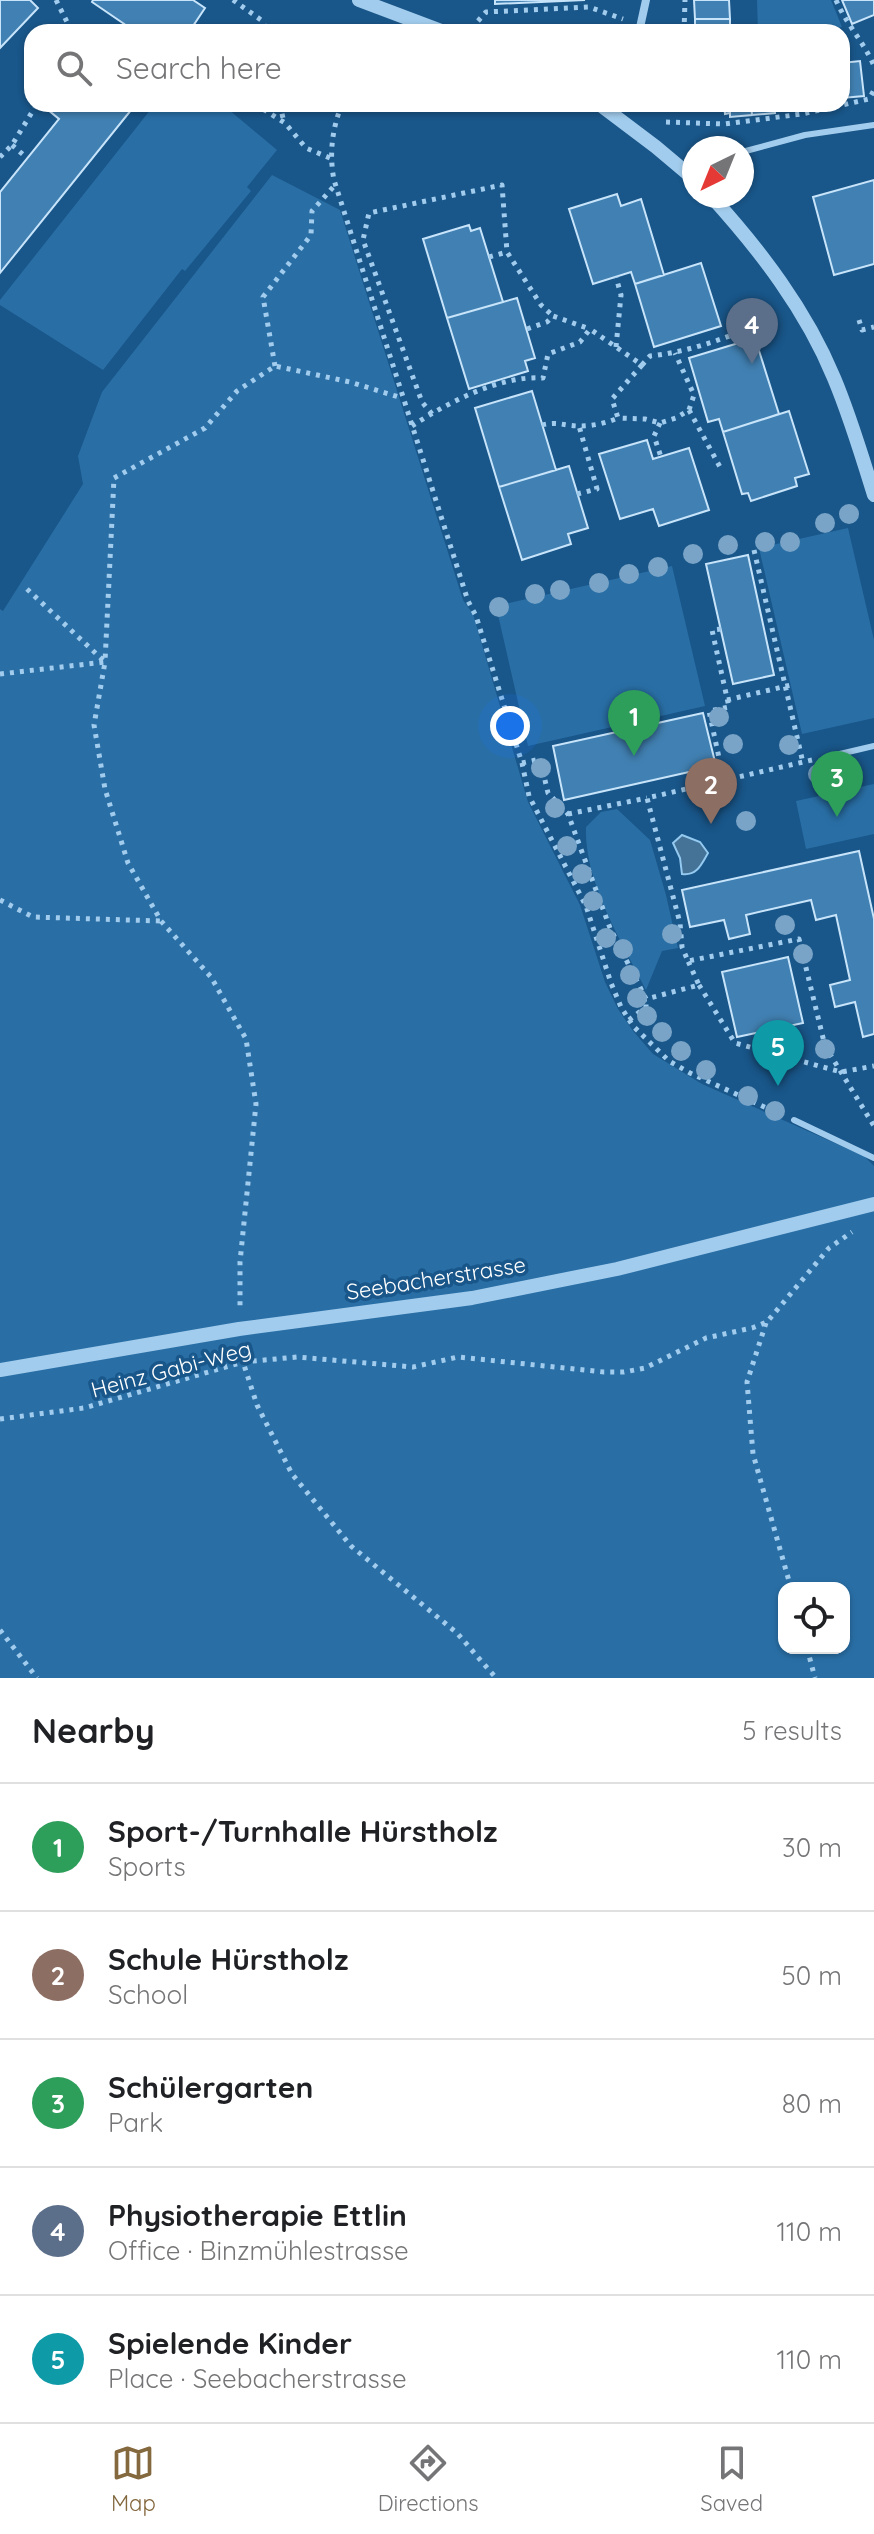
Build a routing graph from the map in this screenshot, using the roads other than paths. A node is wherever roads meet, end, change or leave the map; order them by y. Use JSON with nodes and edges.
{"nodes":[{"id":1,"x":359,"y":0,"type":"edge"},
{"id":2,"x":646,"y":0,"type":"edge"},
{"id":3,"x":423,"y":24,"type":"edge"},
{"id":4,"x":641,"y":24,"type":"edge"},
{"id":5,"x":613,"y":112,"type":"edge"},
{"id":6,"x":874,"y":125,"type":"edge"},
{"id":7,"x":754,"y":149,"type":"edge"},
{"id":8,"x":682,"y":169,"type":"edge"},
{"id":9,"x":721,"y":208,"type":"edge"},
{"id":10,"x":874,"y":495,"type":"edge"},
{"id":11,"x":874,"y":746,"type":"edge"},
{"id":12,"x":827,"y":757,"type":"road end"},
{"id":13,"x":794,"y":1120,"type":"road end"},
{"id":14,"x":874,"y":1158,"type":"edge"},
{"id":15,"x":874,"y":1204,"type":"edge"},
{"id":16,"x":0,"y":1370,"type":"edge"}],
"edges":[{"from":1,"to":3,"type":"street"},
{"from":2,"to":4,"type":"street"},
{"from":5,"to":8,"type":"street"},
{"from":6,"to":7,"type":"lane"},
{"from":9,"to":10,"type":"street"},
{"from":11,"to":12,"type":"lane"},
{"from":13,"to":14,"type":"lane"},
{"from":15,"to":16,"type":"street","name":"Seebacherstrasse"}]}
